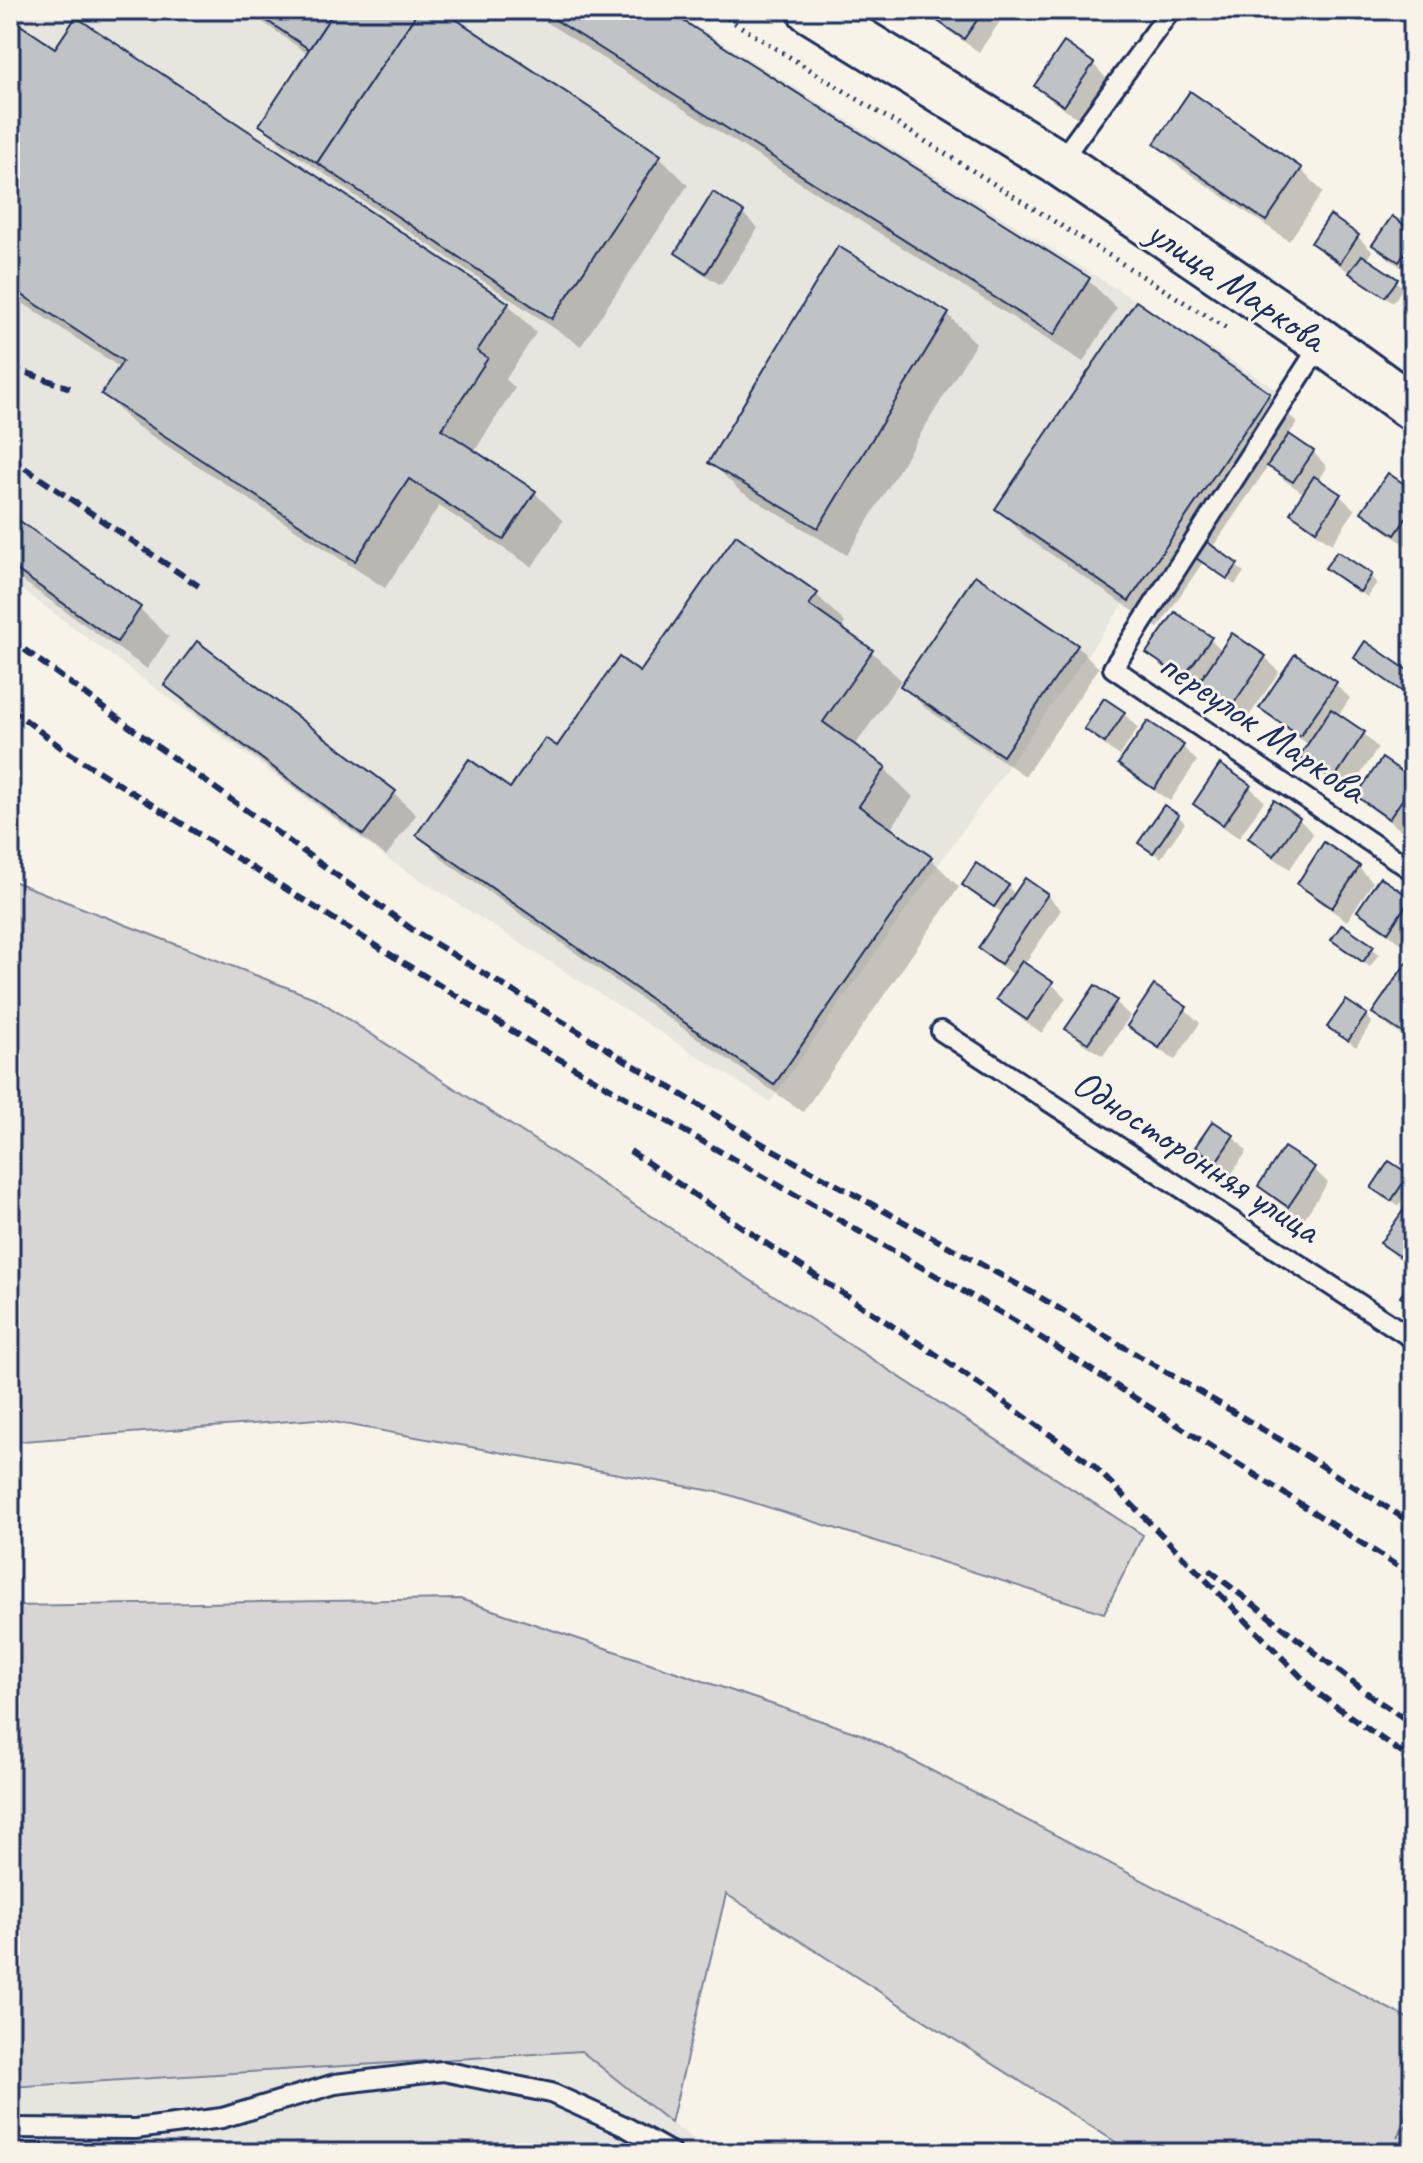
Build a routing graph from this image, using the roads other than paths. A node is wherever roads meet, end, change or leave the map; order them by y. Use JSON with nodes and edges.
{"nodes":[{"id":1,"x":810,"y":10,"type":"edge"},
{"id":2,"x":1171,"y":10,"type":"edge"},
{"id":3,"x":1059,"y":163,"type":"junction"},
{"id":4,"x":1322,"y":342,"type":"junction"},
{"id":5,"x":1413,"y":408,"type":"edge"},
{"id":6,"x":1413,"y":871,"type":"edge"},
{"id":7,"x":941,"y":1031,"type":"dead end"},
{"id":8,"x":1413,"y":1339,"type":"edge"},
{"id":9,"x":10,"y":2128,"type":"edge"},
{"id":10,"x":672,"y":2153,"type":"edge"}],
"edges":[{"from":1,"to":3,"type":"main road","name":"улица Маркова"},
{"from":2,"to":3,"type":"lane"},
{"from":3,"to":4,"type":"main road","name":"улица Маркова"},
{"from":4,"to":5,"type":"main road","name":"улица Маркова"},
{"from":4,"to":6,"type":"lane","name":"переулок Маркова"},
{"from":7,"to":8,"type":"lane","name":"Односторонняя улица"},
{"from":9,"to":10,"type":"lane"}]}
